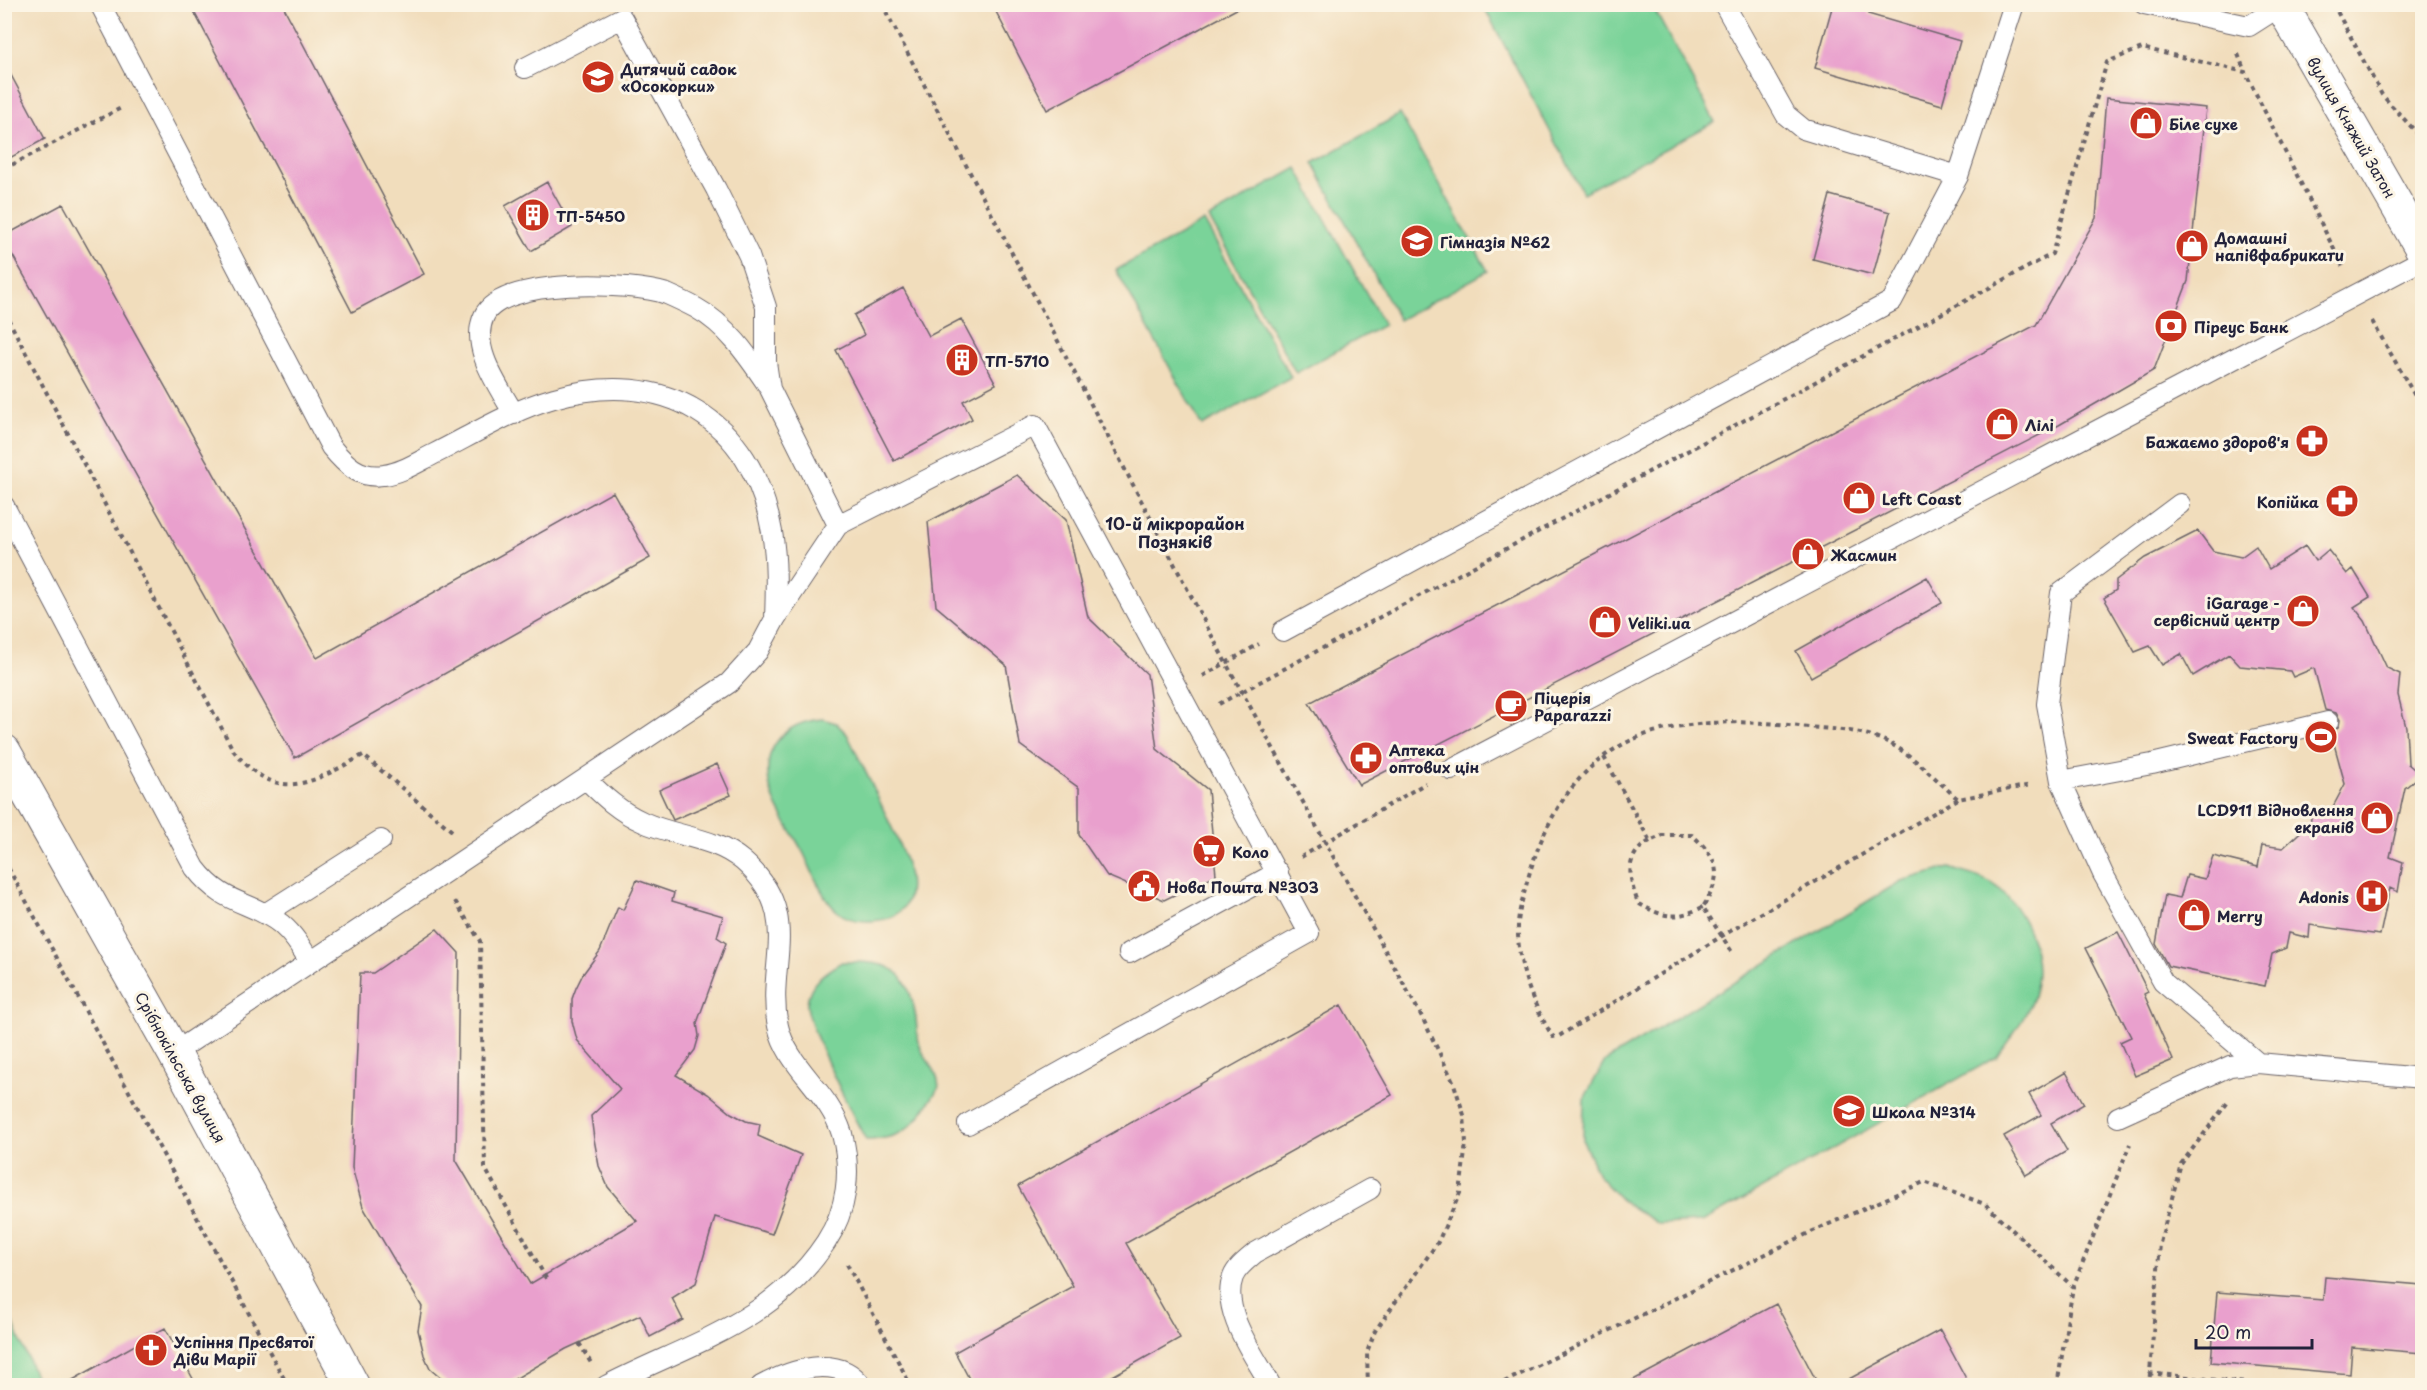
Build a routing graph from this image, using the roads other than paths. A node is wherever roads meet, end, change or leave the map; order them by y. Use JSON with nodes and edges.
{"nodes":[{"id":1,"x":100,"y":4,"type":"edge"},
{"id":2,"x":1724,"y":4,"type":"edge"},
{"id":3,"x":2014,"y":4,"type":"edge"},
{"id":4,"x":2144,"y":4,"type":"edge"},
{"id":5,"x":2282,"y":5,"type":"edge"},
{"id":6,"x":525,"y":68,"type":"dead end"},
{"id":7,"x":1958,"y":176,"type":"junction"},
{"id":8,"x":2422,"y":249,"type":"edge"},
{"id":9,"x":2422,"y":260,"type":"edge"},
{"id":10,"x":770,"y":389,"type":"junction"},
{"id":11,"x":514,"y":414,"type":"junction"},
{"id":12,"x":2180,"y":504,"type":"dead end"},
{"id":13,"x":4,"y":507,"type":"edge"},
{"id":14,"x":838,"y":525,"type":"junction"},
{"id":15,"x":775,"y":619,"type":"junction"},
{"id":16,"x":1283,"y":631,"type":"road end"},
{"id":17,"x":2328,"y":722,"type":"dead end"},
{"id":18,"x":4,"y":751,"type":"edge"},
{"id":19,"x":1450,"y":770,"type":"road end"},
{"id":20,"x":586,"y":779,"type":"junction"},
{"id":21,"x":2061,"y":781,"type":"junction"},
{"id":22,"x":381,"y":840,"type":"dead end"},
{"id":23,"x":1278,"y":872,"type":"junction"},
{"id":24,"x":265,"y":914,"type":"junction"},
{"id":25,"x":1129,"y":952,"type":"dead end"},
{"id":26,"x":310,"y":962,"type":"junction"},
{"id":27,"x":174,"y":1053,"type":"junction"},
{"id":28,"x":2258,"y":1063,"type":"junction"},
{"id":29,"x":2422,"y":1078,"type":"edge"},
{"id":30,"x":2118,"y":1117,"type":"dead end"},
{"id":31,"x":969,"y":1124,"type":"dead end"},
{"id":32,"x":1370,"y":1189,"type":"dead end"},
{"id":33,"x":353,"y":1386,"type":"edge"},
{"id":34,"x":606,"y":1386,"type":"edge"},
{"id":35,"x":761,"y":1386,"type":"edge"},
{"id":36,"x":862,"y":1386,"type":"edge"},
{"id":37,"x":1271,"y":1386,"type":"edge"}],
"edges":[{"from":1,"to":11,"type":"lane"},
{"from":2,"to":7,"type":"lane"},
{"from":3,"to":7,"type":"lane"},
{"from":4,"to":5,"type":"lane"},
{"from":5,"to":8,"type":"street","name":"вулиця Княжий Затон"},
{"from":6,"to":10,"type":"lane"},
{"from":7,"to":16,"type":"lane"},
{"from":9,"to":19,"type":"lane"},
{"from":10,"to":11,"type":"lane"},
{"from":10,"to":14,"type":"lane"},
{"from":11,"to":15,"type":"lane"},
{"from":12,"to":21,"type":"lane"},
{"from":13,"to":24,"type":"lane"},
{"from":14,"to":15,"type":"lane"},
{"from":14,"to":23,"type":"lane"},
{"from":15,"to":20,"type":"lane"},
{"from":17,"to":21,"type":"lane"},
{"from":18,"to":27,"type":"street","name":"Срібнокільська вулиця"},
{"from":20,"to":26,"type":"lane"},
{"from":20,"to":34,"type":"lane"},
{"from":21,"to":28,"type":"lane"},
{"from":22,"to":24,"type":"lane"},
{"from":23,"to":25,"type":"lane"},
{"from":23,"to":31,"type":"lane"},
{"from":24,"to":26,"type":"lane"},
{"from":26,"to":27,"type":"lane"},
{"from":27,"to":33,"type":"street","name":"Срібнокільська вулиця"},
{"from":28,"to":29,"type":"lane"},
{"from":28,"to":30,"type":"lane"},
{"from":32,"to":37,"type":"lane"},
{"from":35,"to":36,"type":"lane"}]}
